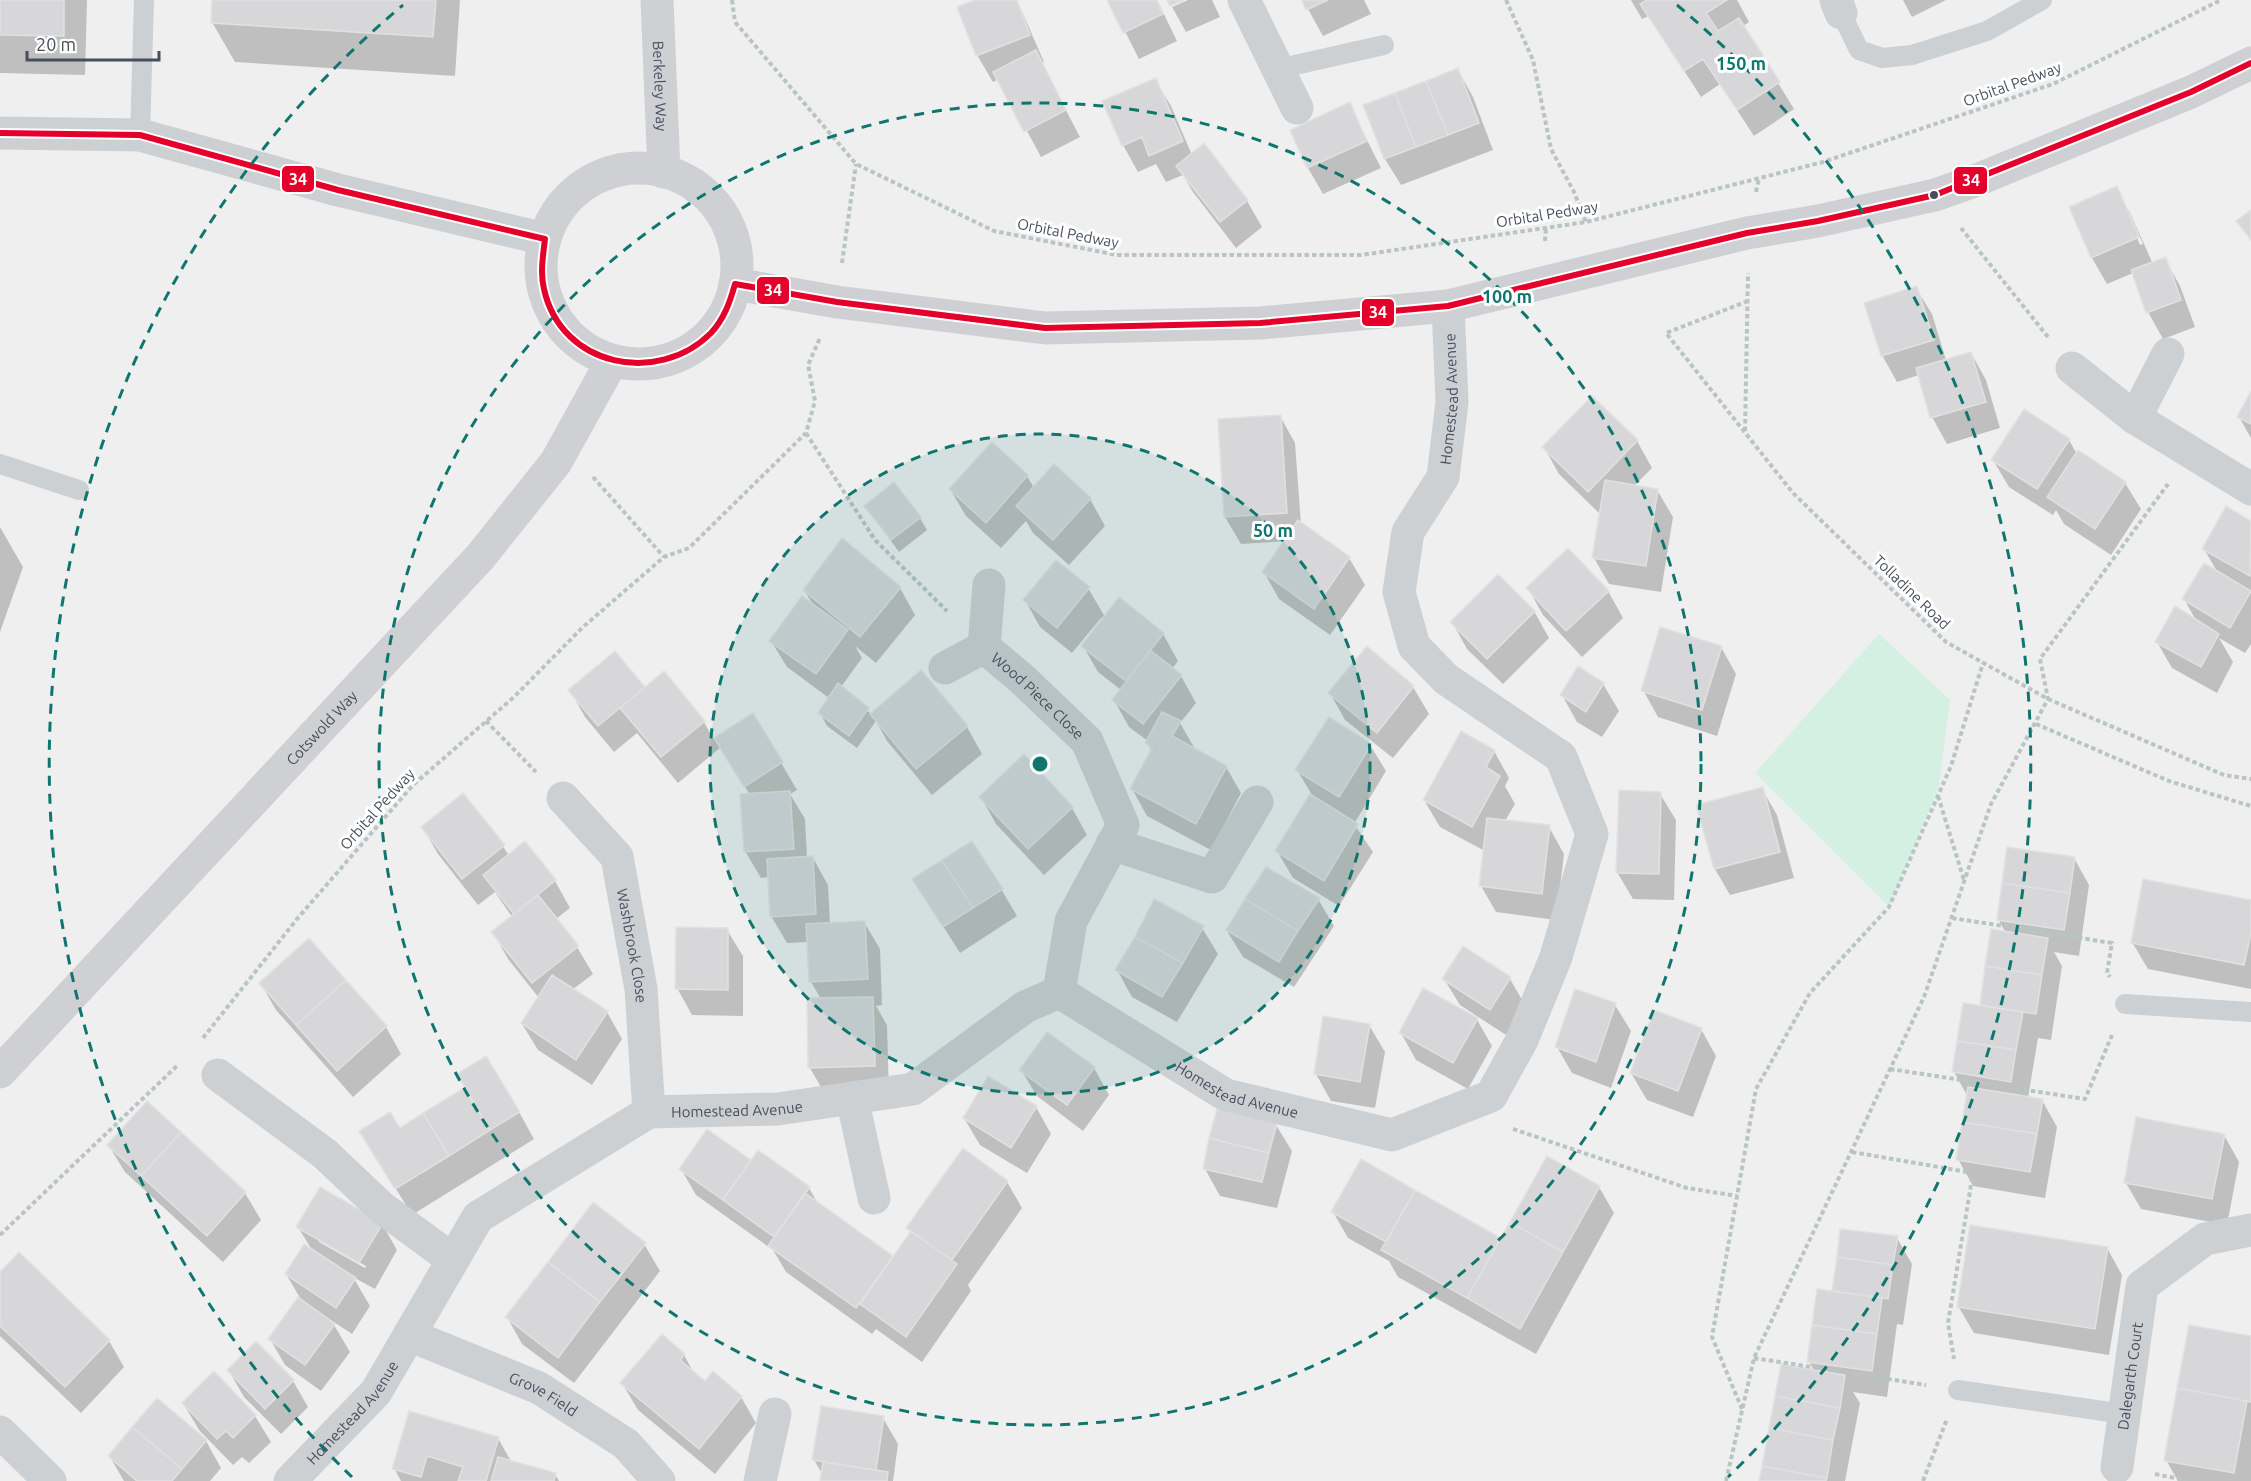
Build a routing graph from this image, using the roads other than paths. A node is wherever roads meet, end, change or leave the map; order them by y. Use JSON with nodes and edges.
{"nodes":[{"id":1,"x":144,"y":0,"type":"edge"},
{"id":2,"x":657,"y":0,"type":"edge"},
{"id":3,"x":1244,"y":0,"type":"edge"},
{"id":4,"x":2042,"y":0,"type":"edge"},
{"id":5,"x":1839,"y":7,"type":"edge"},
{"id":6,"x":1384,"y":45,"type":"dead end"},
{"id":7,"x":2251,"y":63,"type":"edge"},
{"id":8,"x":1277,"y":69,"type":"junction"},
{"id":9,"x":1297,"y":108,"type":"dead end"},
{"id":10,"x":0,"y":133,"type":"edge"},
{"id":11,"x":140,"y":135,"type":"junction"},
{"id":12,"x":664,"y":171,"type":"junction"},
{"id":13,"x":545,"y":238,"type":"junction"},
{"id":14,"x":735,"y":284,"type":"junction"},
{"id":15,"x":1448,"y":306,"type":"junction"},
{"id":16,"x":2168,"y":354,"type":"dead end"},
{"id":17,"x":612,"y":361,"type":"junction"},
{"id":18,"x":2072,"y":368,"type":"road end"},
{"id":19,"x":2135,"y":418,"type":"junction"},
{"id":20,"x":0,"y":464,"type":"edge"},
{"id":21,"x":2251,"y":489,"type":"edge"},
{"id":22,"x":79,"y":490,"type":"dead end"},
{"id":23,"x":989,"y":585,"type":"dead end"},
{"id":24,"x":984,"y":647,"type":"junction"},
{"id":25,"x":945,"y":668,"type":"dead end"},
{"id":26,"x":563,"y":798,"type":"road end"},
{"id":27,"x":1257,"y":802,"type":"dead end"},
{"id":28,"x":1112,"y":844,"type":"junction"},
{"id":29,"x":1059,"y":992,"type":"junction"},
{"id":30,"x":2125,"y":1004,"type":"road end"},
{"id":31,"x":2251,"y":1012,"type":"edge"},
{"id":32,"x":0,"y":1072,"type":"edge"},
{"id":33,"x":218,"y":1075,"type":"dead end"},
{"id":34,"x":852,"y":1098,"type":"junction"},
{"id":35,"x":649,"y":1112,"type":"junction"},
{"id":36,"x":874,"y":1198,"type":"dead end"},
{"id":37,"x":2251,"y":1230,"type":"edge"},
{"id":38,"x":453,"y":1260,"type":"junction"},
{"id":39,"x":409,"y":1335,"type":"junction"},
{"id":40,"x":1958,"y":1390,"type":"road end"},
{"id":41,"x":775,"y":1414,"type":"dead end"},
{"id":42,"x":2124,"y":1414,"type":"junction"},
{"id":43,"x":0,"y":1432,"type":"edge"},
{"id":44,"x":2117,"y":1467,"type":"dead end"},
{"id":45,"x":50,"y":1481,"type":"edge"},
{"id":46,"x":290,"y":1481,"type":"edge"},
{"id":47,"x":659,"y":1481,"type":"edge"},
{"id":48,"x":760,"y":1481,"type":"edge"}],
"edges":[{"from":1,"to":11,"type":"lane"},
{"from":2,"to":12,"type":"main road","name":"Berkeley Way"},
{"from":3,"to":8,"type":"street"},
{"from":4,"to":5,"type":"lane"},
{"from":6,"to":8,"type":"lane"},
{"from":7,"to":15,"type":"main road"},
{"from":8,"to":9,"type":"street"},
{"from":10,"to":11,"type":"street"},
{"from":11,"to":13,"type":"street"},
{"from":12,"to":13,"type":"main road"},
{"from":12,"to":14,"type":"main road"},
{"from":13,"to":17,"type":"main road"},
{"from":14,"to":15,"type":"main road"},
{"from":14,"to":17,"type":"main road"},
{"from":15,"to":29,"type":"street","name":"Homestead Avenue"},
{"from":16,"to":19,"type":"street"},
{"from":17,"to":32,"type":"main road","name":"Cotswold Way"},
{"from":18,"to":19,"type":"street"},
{"from":19,"to":21,"type":"street"},
{"from":20,"to":22,"type":"lane"},
{"from":23,"to":24,"type":"street","name":"Wood Piece Close"},
{"from":24,"to":25,"type":"street","name":"Wood Piece Close"},
{"from":24,"to":28,"type":"street","name":"Wood Piece Close"},
{"from":26,"to":35,"type":"street","name":"Washbrook Close"},
{"from":27,"to":28,"type":"street"},
{"from":28,"to":29,"type":"street","name":"Wood Piece Close"},
{"from":29,"to":34,"type":"street","name":"Homestead Avenue"},
{"from":30,"to":31,"type":"lane"},
{"from":33,"to":38,"type":"street"},
{"from":34,"to":35,"type":"street","name":"Homestead Avenue"},
{"from":34,"to":36,"type":"street"},
{"from":35,"to":38,"type":"street","name":"Homestead Avenue"},
{"from":37,"to":42,"type":"street","name":"Dalegarth Court"},
{"from":38,"to":39,"type":"street","name":"Homestead Avenue"},
{"from":39,"to":46,"type":"street","name":"Homestead Avenue"},
{"from":39,"to":47,"type":"street","name":"Grove Field"},
{"from":40,"to":42,"type":"lane"},
{"from":41,"to":48,"type":"street"},
{"from":42,"to":44,"type":"street","name":"Dalegarth Court"},
{"from":43,"to":45,"type":"street"}]}
